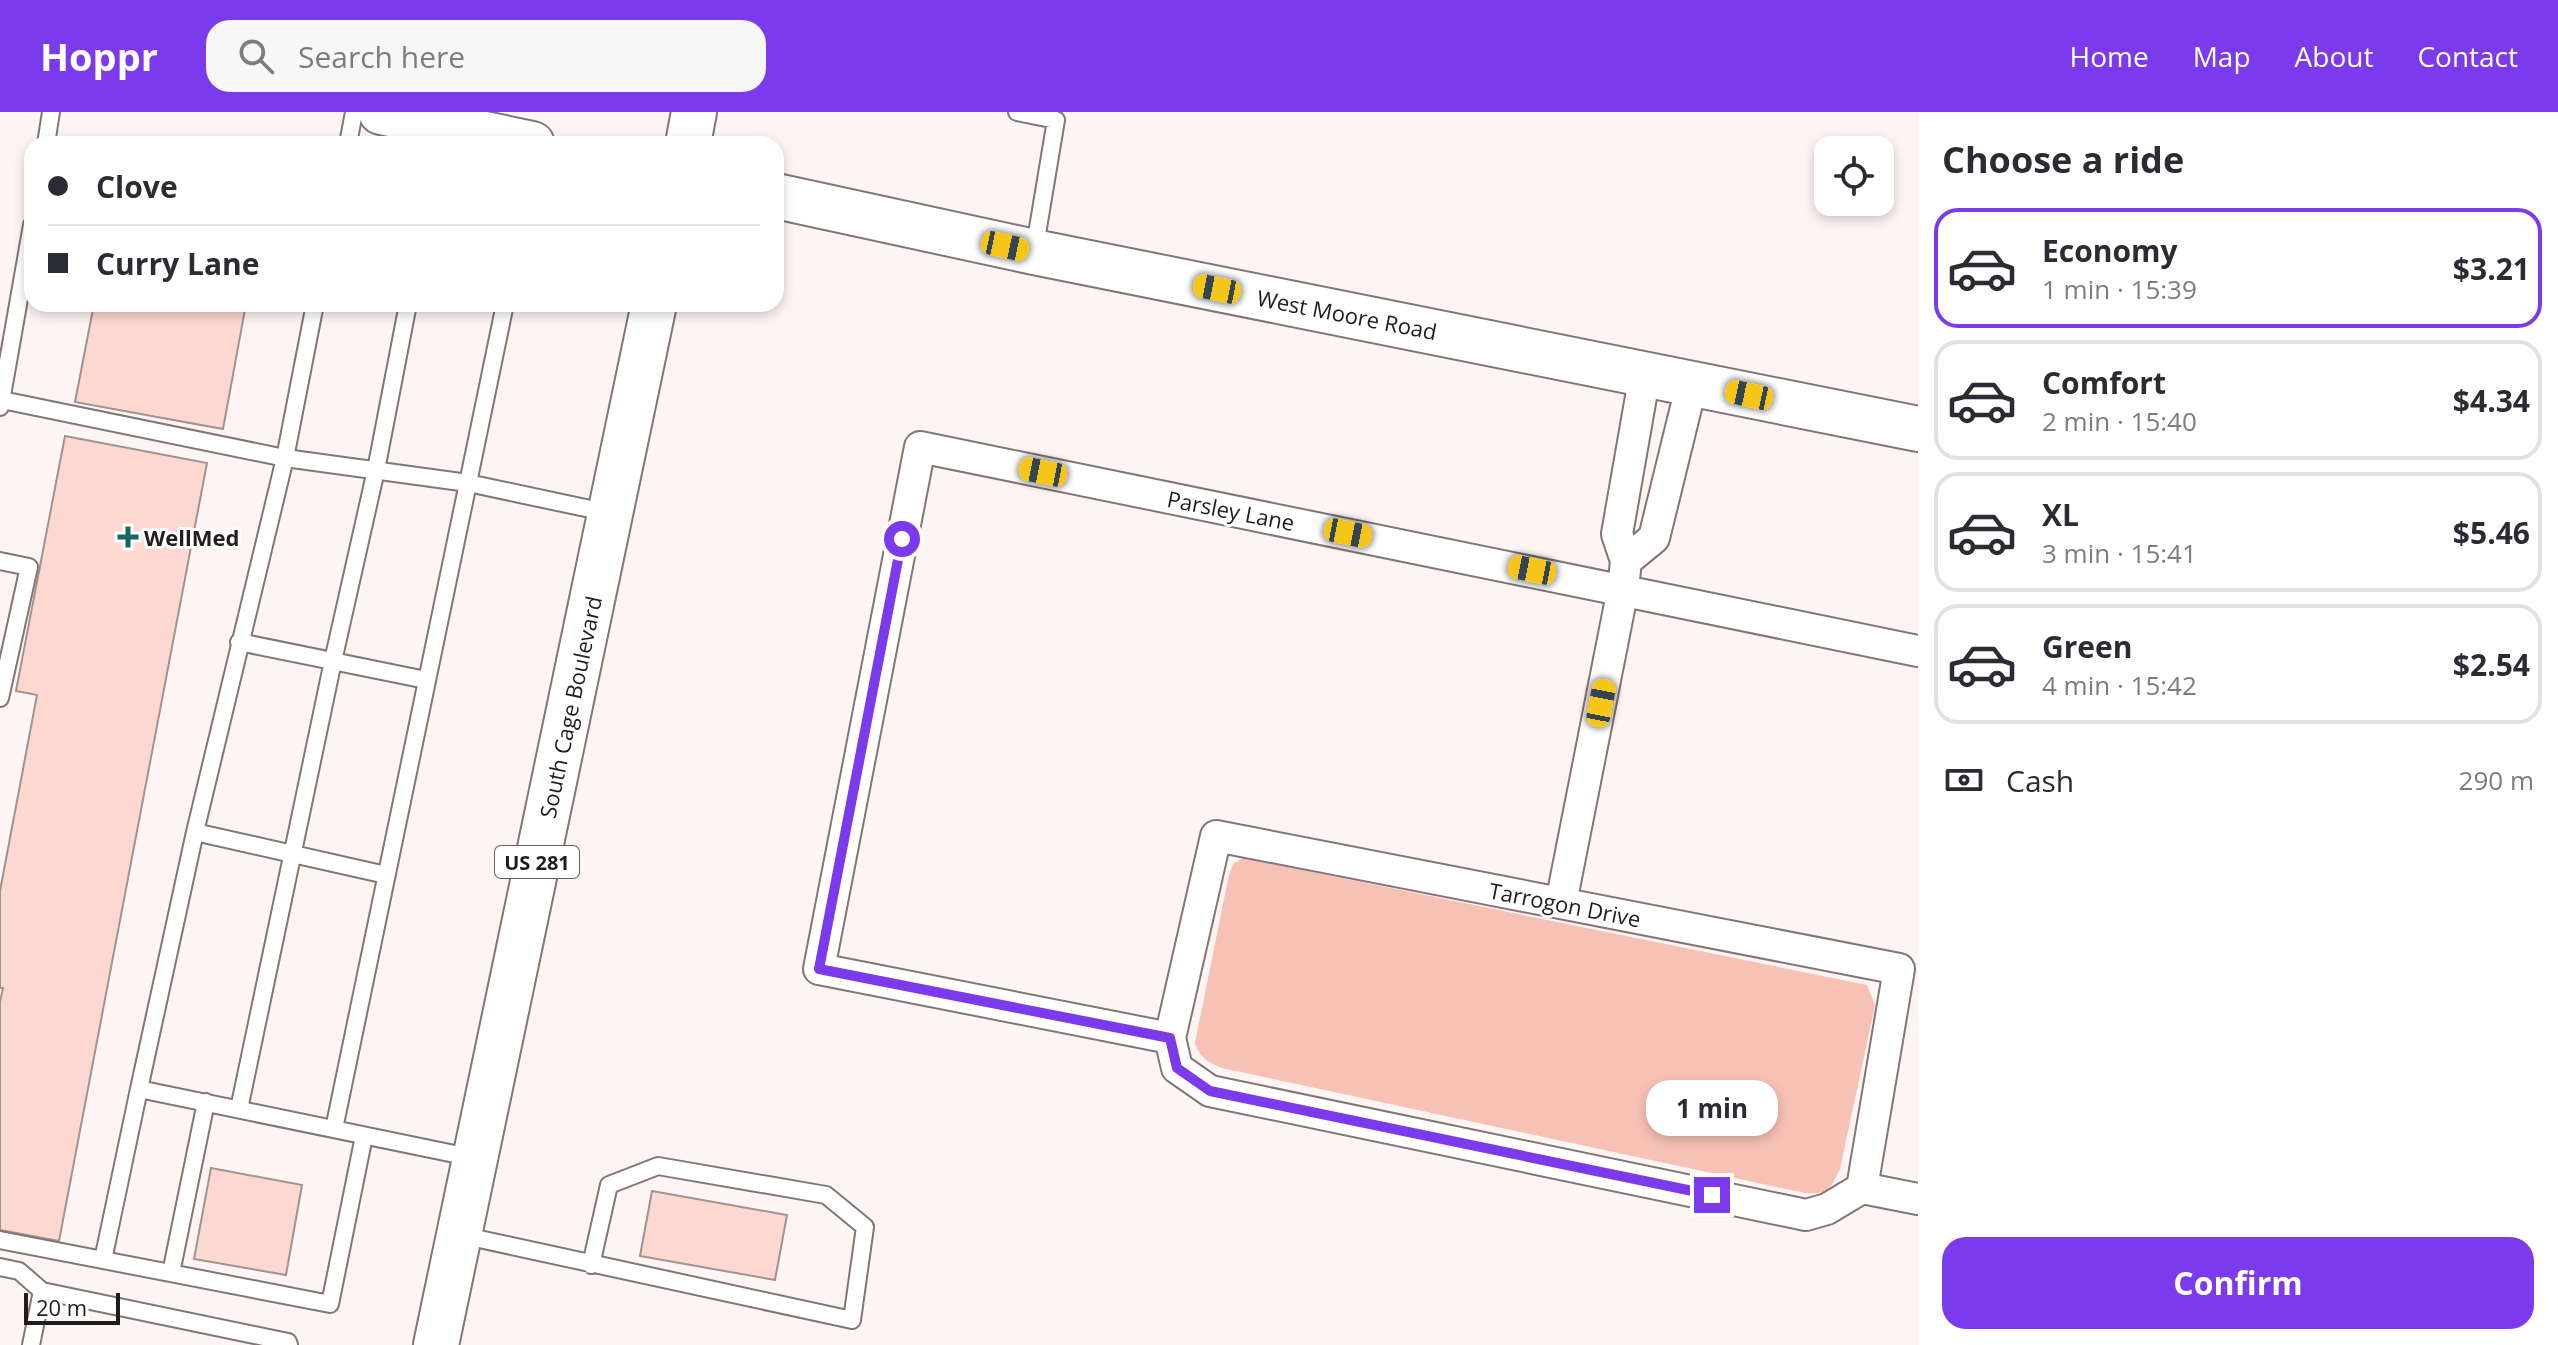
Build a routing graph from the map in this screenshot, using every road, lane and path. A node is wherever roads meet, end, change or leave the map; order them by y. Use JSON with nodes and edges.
{"nodes":[{"id":1,"x":51,"y":112,"type":"edge"},
{"id":2,"x":354,"y":112,"type":"edge"},
{"id":3,"x":381,"y":112,"type":"edge"},
{"id":4,"x":694,"y":112,"type":"edge"},
{"id":5,"x":1017,"y":112,"type":"edge"},
{"id":6,"x":47,"y":136,"type":"edge"},
{"id":7,"x":350,"y":136,"type":"edge"},
{"id":8,"x":494,"y":136,"type":"edge"},
{"id":9,"x":690,"y":136,"type":"edge"},
{"id":10,"x":784,"y":198,"type":"edge"},
{"id":11,"x":1034,"y":252,"type":"junction"},
{"id":12,"x":24,"y":271,"type":"edge"},
{"id":13,"x":313,"y":312,"type":"edge"},
{"id":14,"x":406,"y":312,"type":"edge"},
{"id":15,"x":503,"y":312,"type":"edge"},
{"id":16,"x":652,"y":312,"type":"edge"},
{"id":17,"x":1645,"y":374,"type":"junction"},
{"id":18,"x":1692,"y":383,"type":"junction"},
{"id":19,"x":1,"y":404,"type":"edge"},
{"id":20,"x":1918,"y":429,"type":"edge"},
{"id":21,"x":285,"y":458,"type":"junction"},
{"id":22,"x":376,"y":470,"type":"junction"},
{"id":23,"x":468,"y":483,"type":"junction"},
{"id":24,"x":610,"y":513,"type":"junction"},
{"id":25,"x":0,"y":561,"type":"edge"},
{"id":26,"x":1624,"y":575,"type":"junction"},
{"id":27,"x":239,"y":642,"type":"junction"},
{"id":28,"x":1918,"y":651,"type":"edge"},
{"id":29,"x":333,"y":661,"type":"junction"},
{"id":30,"x":426,"y":680,"type":"junction"},
{"id":31,"x":0,"y":698,"type":"edge"},
{"id":32,"x":195,"y":832,"type":"junction"},
{"id":33,"x":292,"y":853,"type":"junction"},
{"id":34,"x":386,"y":875,"type":"junction"},
{"id":35,"x":1561,"y":903,"type":"junction"},
{"id":36,"x":1170,"y":1038,"type":"junction"},
{"id":37,"x":139,"y":1089,"type":"junction"},
{"id":38,"x":206,"y":1102,"type":"junction"},
{"id":39,"x":239,"y":1109,"type":"junction"},
{"id":40,"x":334,"y":1129,"type":"junction"},
{"id":41,"x":364,"y":1136,"type":"junction"},
{"id":42,"x":475,"y":1158,"type":"junction"},
{"id":43,"x":1862,"y":1188,"type":"junction"},
{"id":44,"x":1918,"y":1199,"type":"edge"},
{"id":45,"x":459,"y":1235,"type":"junction"},
{"id":46,"x":0,"y":1240,"type":"edge"},
{"id":47,"x":103,"y":1260,"type":"junction"},
{"id":48,"x":591,"y":1265,"type":"junction"},
{"id":49,"x":0,"y":1267,"type":"edge"},
{"id":50,"x":171,"y":1273,"type":"junction"},
{"id":51,"x":42,"y":1291,"type":"junction"},
{"id":52,"x":31,"y":1345,"type":"edge"},
{"id":53,"x":289,"y":1345,"type":"edge"},
{"id":54,"x":436,"y":1345,"type":"edge"}],
"edges":[{"from":1,"to":6,"type":"lane"},
{"from":2,"to":7,"type":"lane"},
{"from":3,"to":8,"type":"street"},
{"from":4,"to":9,"type":"street"},
{"from":5,"to":11,"type":"lane"},
{"from":10,"to":11,"type":"street","name":"West Moore Road"},
{"from":11,"to":17,"type":"street","name":"West Moore Road"},
{"from":12,"to":19,"type":"lane"},
{"from":13,"to":21,"type":"lane"},
{"from":14,"to":22,"type":"lane"},
{"from":15,"to":23,"type":"lane"},
{"from":16,"to":24,"type":"street","name":"South Cage Boulevard","number":"US 281"},
{"from":17,"to":18,"type":"street","name":"West Moore Road"},
{"from":17,"to":26,"type":"street"},
{"from":18,"to":20,"type":"street","name":"West Moore Road"},
{"from":18,"to":26,"type":"street"},
{"from":19,"to":21,"type":"lane"},
{"from":21,"to":22,"type":"lane"},
{"from":21,"to":27,"type":"lane"},
{"from":22,"to":23,"type":"lane"},
{"from":22,"to":29,"type":"lane"},
{"from":23,"to":24,"type":"lane"},
{"from":23,"to":30,"type":"lane"},
{"from":24,"to":42,"type":"street","name":"South Cage Boulevard","number":"US 281"},
{"from":25,"to":31,"type":"lane"},
{"from":26,"to":28,"type":"street","name":"Parsley Lane"},
{"from":26,"to":35,"type":"street"},
{"from":26,"to":36,"type":"street","name":"Parsley Lane"},
{"from":27,"to":29,"type":"lane"},
{"from":27,"to":32,"type":"lane"},
{"from":29,"to":30,"type":"lane"},
{"from":29,"to":33,"type":"lane"},
{"from":30,"to":34,"type":"lane"},
{"from":32,"to":33,"type":"lane"},
{"from":32,"to":37,"type":"lane"},
{"from":33,"to":34,"type":"lane"},
{"from":33,"to":39,"type":"lane"},
{"from":34,"to":40,"type":"lane"},
{"from":35,"to":36,"type":"street","name":"Tarrogon Drive"},
{"from":35,"to":43,"type":"street","name":"Tarrogon Drive"},
{"from":36,"to":43,"type":"street"},
{"from":37,"to":38,"type":"lane"},
{"from":37,"to":47,"type":"lane"},
{"from":38,"to":39,"type":"lane"},
{"from":38,"to":50,"type":"lane"},
{"from":39,"to":40,"type":"lane"},
{"from":40,"to":41,"type":"lane"},
{"from":41,"to":42,"type":"lane"},
{"from":41,"to":50,"type":"lane"},
{"from":42,"to":45,"type":"street","name":"South Cage Boulevard","number":"US 281"},
{"from":43,"to":44,"type":"street"},
{"from":45,"to":48,"type":"lane"},
{"from":45,"to":54,"type":"street","name":"South Cage Boulevard","number":"US 281"},
{"from":46,"to":47,"type":"lane"},
{"from":47,"to":50,"type":"lane"},
{"from":48,"to":48,"type":"lane"},
{"from":49,"to":51,"type":"lane"},
{"from":51,"to":52,"type":"lane"},
{"from":51,"to":53,"type":"lane"}]}
